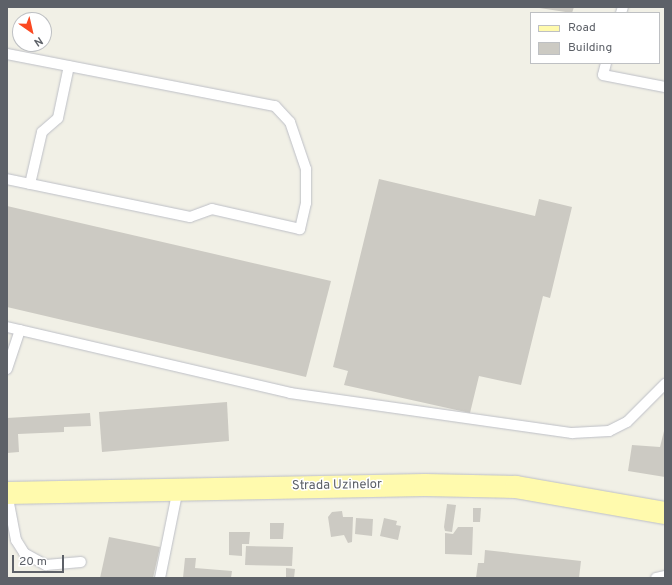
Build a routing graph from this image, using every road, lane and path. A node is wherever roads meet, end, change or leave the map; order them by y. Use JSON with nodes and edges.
{"nodes":[{"id":1,"x":7,"y":54,"type":"edge"},
{"id":2,"x":606,"y":64,"type":"edge"},
{"id":3,"x":69,"y":66,"type":"junction"},
{"id":4,"x":665,"y":87,"type":"edge"},
{"id":5,"x":7,"y":179,"type":"edge"},
{"id":6,"x":30,"y":184,"type":"junction"},
{"id":7,"x":7,"y":327,"type":"edge"},
{"id":8,"x":20,"y":330,"type":"junction"},
{"id":9,"x":7,"y":364,"type":"edge"},
{"id":10,"x":665,"y":384,"type":"edge"},
{"id":11,"x":178,"y":489,"type":"junction"},
{"id":12,"x":7,"y":492,"type":"edge"},
{"id":13,"x":665,"y":513,"type":"edge"},
{"id":14,"x":81,"y":562,"type":"dead end"},
{"id":15,"x":665,"y":576,"type":"edge"},
{"id":16,"x":160,"y":578,"type":"edge"},
{"id":17,"x":656,"y":578,"type":"edge"}],
"edges":[{"from":1,"to":3,"type":"lane"},
{"from":2,"to":4,"type":"lane"},
{"from":3,"to":6,"type":"lane"},
{"from":3,"to":6,"type":"lane"},
{"from":5,"to":6,"type":"lane"},
{"from":7,"to":8,"type":"lane"},
{"from":8,"to":9,"type":"lane"},
{"from":8,"to":10,"type":"lane"},
{"from":11,"to":12,"type":"main road","name":"Strada Uzinelor"},
{"from":11,"to":13,"type":"main road","name":"Strada Uzinelor"},
{"from":11,"to":16,"type":"lane"},
{"from":12,"to":14,"type":"lane"},
{"from":15,"to":17,"type":"lane"}]}
